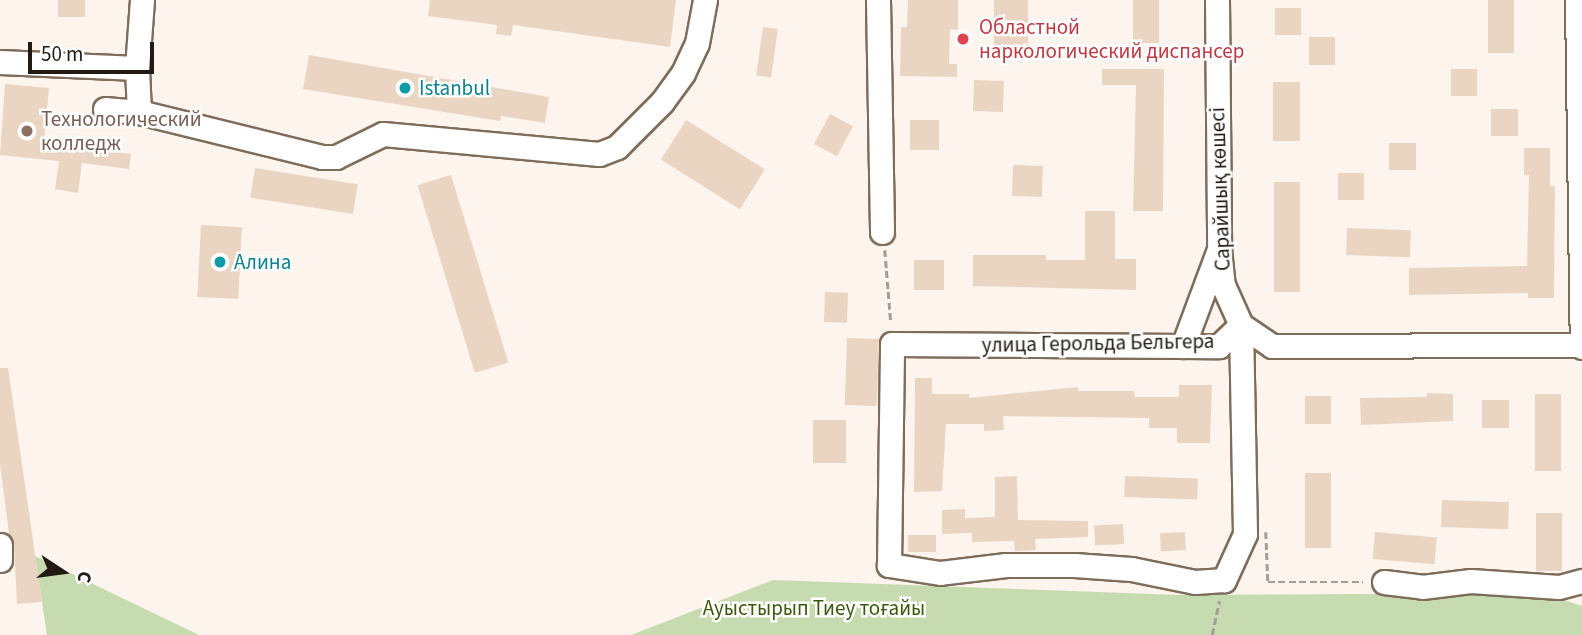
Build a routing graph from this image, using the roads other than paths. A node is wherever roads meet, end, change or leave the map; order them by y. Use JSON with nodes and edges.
{"nodes":[{"id":1,"x":142,"y":0,"type":"edge"},
{"id":2,"x":705,"y":0,"type":"edge"},
{"id":3,"x":878,"y":0,"type":"edge"},
{"id":4,"x":1217,"y":0,"type":"edge"},
{"id":5,"x":1577,"y":0,"type":"edge"},
{"id":6,"x":0,"y":62,"type":"edge"},
{"id":7,"x":137,"y":68,"type":"junction"},
{"id":8,"x":104,"y":109,"type":"dead end"},
{"id":9,"x":139,"y":112,"type":"junction"},
{"id":10,"x":882,"y":232,"type":"road end"},
{"id":11,"x":1219,"y":249,"type":"junction"},
{"id":12,"x":1241,"y":325,"type":"junction"},
{"id":13,"x":1582,"y":345,"type":"edge"},
{"id":14,"x":1183,"y":346,"type":"junction"},
{"id":15,"x":0,"y":545,"type":"edge"},
{"id":16,"x":0,"y":560,"type":"edge"},
{"id":17,"x":1223,"y":580,"type":"joint"},
{"id":18,"x":1582,"y":581,"type":"edge"},
{"id":19,"x":1384,"y":582,"type":"road end"}],
"edges":[{"from":1,"to":7,"type":"street"},
{"from":2,"to":9,"type":"street"},
{"from":3,"to":10,"type":"street"},
{"from":4,"to":11,"type":"street","name":"Сарайшық көшесі"},
{"from":5,"to":13,"type":"street"},
{"from":6,"to":7,"type":"street"},
{"from":7,"to":9,"type":"street"},
{"from":8,"to":9,"type":"street"},
{"from":11,"to":12,"type":"street","name":"Сарайшық көшесі"},
{"from":11,"to":14,"type":"street"},
{"from":12,"to":13,"type":"street","name":"улица Герольда Бельгера"},
{"from":12,"to":14,"type":"street","name":"улица Герольда Бельгера"},
{"from":12,"to":17,"type":"street","name":"Сарайшық көшесі"},
{"from":14,"to":17,"type":"street","name":"улица Герольда Бельгера"},
{"from":15,"to":16,"type":"street"},
{"from":18,"to":19,"type":"street"}]}
